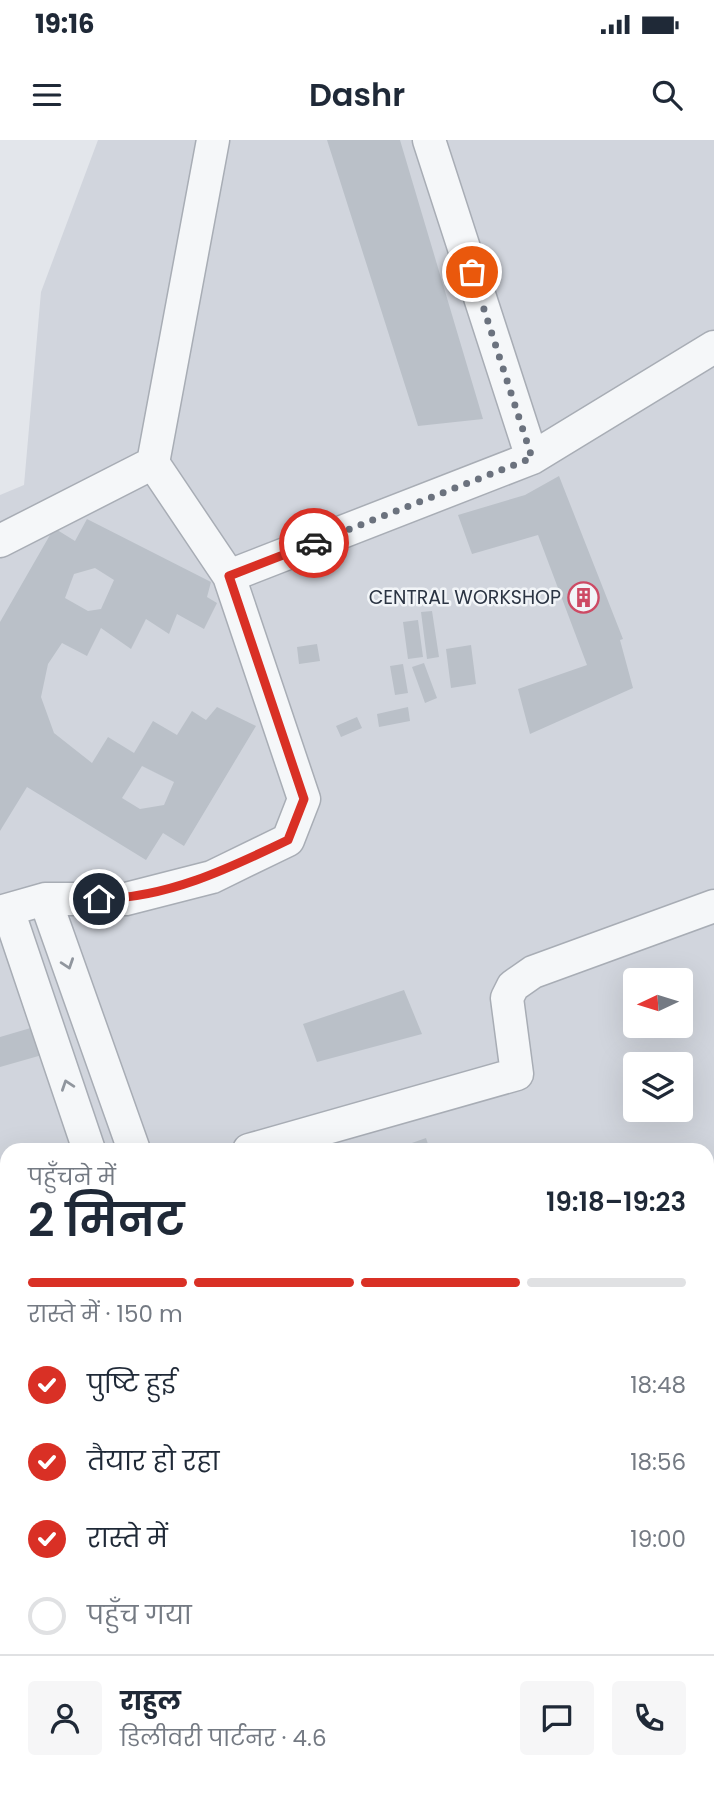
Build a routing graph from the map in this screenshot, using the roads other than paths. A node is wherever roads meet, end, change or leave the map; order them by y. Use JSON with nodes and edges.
{"nodes":[{"id":1,"x":213,"y":140,"type":"edge"},
{"id":2,"x":429,"y":140,"type":"edge"},
{"id":3,"x":714,"y":347,"type":"edge"},
{"id":4,"x":532,"y":458,"type":"junction"},
{"id":5,"x":152,"y":463,"type":"junction"},
{"id":6,"x":0,"y":541,"type":"edge"},
{"id":7,"x":229,"y":576,"type":"junction"},
{"id":8,"x":46,"y":900,"type":"junction"},
{"id":9,"x":714,"y":906,"type":"edge"},
{"id":10,"x":4,"y":911,"type":"edge"},
{"id":11,"x":87,"y":1143,"type":"edge"},
{"id":12,"x":132,"y":1143,"type":"edge"},
{"id":13,"x":274,"y":1143,"type":"edge"}],
"edges":[{"from":1,"to":5,"type":"street"},
{"from":2,"to":4,"type":"street"},
{"from":3,"to":4,"type":"street"},
{"from":4,"to":7,"type":"street"},
{"from":5,"to":6,"type":"street"},
{"from":5,"to":7,"type":"street"},
{"from":7,"to":8,"type":"street"},
{"from":8,"to":10,"type":"street"},
{"from":8,"to":12,"type":"street","one_way":true},
{"from":9,"to":13,"type":"street"},
{"from":11,"to":10,"type":"street","one_way":true}]}
